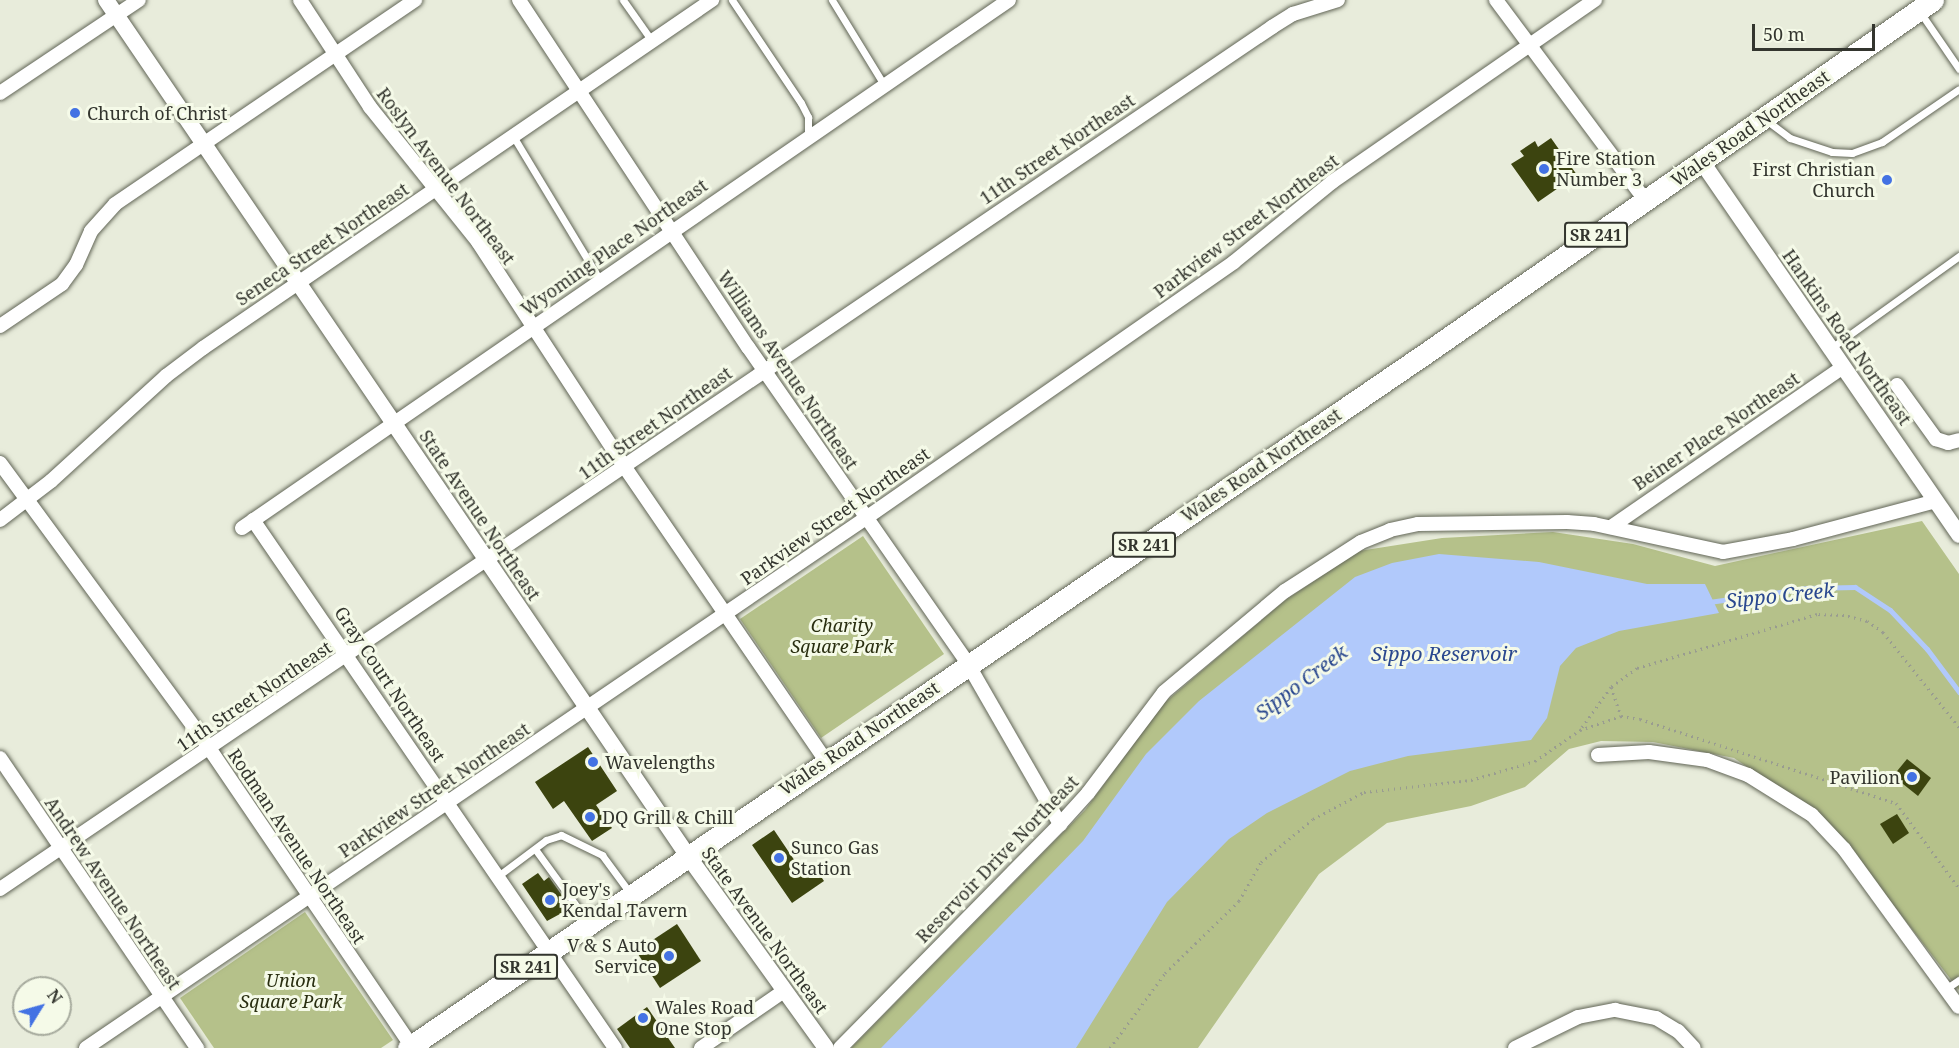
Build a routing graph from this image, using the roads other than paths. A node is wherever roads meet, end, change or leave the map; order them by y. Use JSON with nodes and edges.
{"nodes":[{"id":1,"x":106,"y":0,"type":"edge"},
{"id":2,"x":139,"y":0,"type":"edge"},
{"id":3,"x":300,"y":0,"type":"edge"},
{"id":4,"x":415,"y":0,"type":"edge"},
{"id":5,"x":519,"y":0,"type":"edge"},
{"id":6,"x":624,"y":0,"type":"edge"},
{"id":7,"x":712,"y":0,"type":"edge"},
{"id":8,"x":732,"y":0,"type":"edge"},
{"id":9,"x":832,"y":0,"type":"edge"},
{"id":10,"x":1010,"y":0,"type":"edge"},
{"id":11,"x":1496,"y":0,"type":"edge"},
{"id":12,"x":1595,"y":0,"type":"edge"},
{"id":13,"x":1333,"y":1,"type":"edge"},
{"id":14,"x":1926,"y":5,"type":"edge"},
{"id":15,"x":116,"y":15,"type":"junction"},
{"id":16,"x":652,"y":41,"type":"junction"},
{"id":17,"x":1530,"y":45,"type":"junction"},
{"id":18,"x":335,"y":55,"type":"junction"},
{"id":19,"x":1959,"y":68,"type":"edge"},
{"id":20,"x":884,"y":85,"type":"junction"},
{"id":21,"x":1959,"y":89,"type":"edge"},
{"id":22,"x":580,"y":90,"type":"junction"},
{"id":23,"x":0,"y":93,"type":"edge"},
{"id":24,"x":1765,"y":118,"type":"junction"},
{"id":25,"x":513,"y":136,"type":"junction"},
{"id":26,"x":808,"y":136,"type":"junction"},
{"id":27,"x":204,"y":144,"type":"junction"},
{"id":28,"x":1702,"y":162,"type":"junction"},
{"id":29,"x":434,"y":189,"type":"junction"},
{"id":30,"x":1646,"y":201,"type":"junction"},
{"id":31,"x":674,"y":229,"type":"junction"},
{"id":32,"x":1959,"y":256,"type":"edge"},
{"id":33,"x":600,"y":280,"type":"junction"},
{"id":34,"x":297,"y":281,"type":"junction"},
{"id":35,"x":0,"y":326,"type":"edge"},
{"id":36,"x":532,"y":327,"type":"junction"},
{"id":37,"x":1831,"y":348,"type":"junction"},
{"id":38,"x":1844,"y":367,"type":"junction"},
{"id":39,"x":764,"y":370,"type":"junction"},
{"id":40,"x":1897,"y":385,"type":"dead end"},
{"id":41,"x":393,"y":421,"type":"junction"},
{"id":42,"x":1959,"y":440,"type":"edge"},
{"id":43,"x":0,"y":463,"type":"edge"},
{"id":44,"x":624,"y":466,"type":"junction"},
{"id":45,"x":26,"y":501,"type":"junction"},
{"id":46,"x":1936,"y":501,"type":"junction"},
{"id":47,"x":866,"y":518,"type":"junction"},
{"id":48,"x":0,"y":520,"type":"edge"},
{"id":49,"x":247,"y":524,"type":"joint"},
{"id":50,"x":1611,"y":527,"type":"junction"},
{"id":51,"x":1959,"y":535,"type":"edge"},
{"id":52,"x":487,"y":561,"type":"junction"},
{"id":53,"x":726,"y":613,"type":"junction"},
{"id":54,"x":348,"y":654,"type":"junction"},
{"id":55,"x":968,"y":664,"type":"junction"},
{"id":56,"x":588,"y":708,"type":"junction"},
{"id":57,"x":208,"y":748,"type":"junction"},
{"id":58,"x":1598,"y":755,"type":"dead end"},
{"id":59,"x":0,"y":758,"type":"edge"},
{"id":60,"x":826,"y":761,"type":"junction"},
{"id":61,"x":448,"y":803,"type":"junction"},
{"id":62,"x":1060,"y":824,"type":"junction"},
{"id":63,"x":61,"y":848,"type":"junction"},
{"id":64,"x":535,"y":849,"type":"junction"},
{"id":65,"x":688,"y":856,"type":"junction"},
{"id":66,"x":498,"y":876,"type":"junction"},
{"id":67,"x":0,"y":889,"type":"edge"},
{"id":68,"x":309,"y":896,"type":"junction"},
{"id":69,"x":631,"y":896,"type":"junction"},
{"id":70,"x":589,"y":924,"type":"junction"},
{"id":71,"x":551,"y":950,"type":"junction"},
{"id":72,"x":1959,"y":980,"type":"edge"},
{"id":73,"x":1944,"y":990,"type":"junction"},
{"id":74,"x":783,"y":991,"type":"junction"},
{"id":75,"x":162,"y":997,"type":"junction"},
{"id":76,"x":1959,"y":1007,"type":"edge"},
{"id":77,"x":411,"y":1047,"type":"edge"},
{"id":78,"x":86,"y":1048,"type":"edge"},
{"id":79,"x":197,"y":1048,"type":"edge"},
{"id":80,"x":615,"y":1048,"type":"edge"},
{"id":81,"x":701,"y":1048,"type":"edge"},
{"id":82,"x":826,"y":1048,"type":"edge"},
{"id":83,"x":840,"y":1048,"type":"edge"},
{"id":84,"x":1515,"y":1048,"type":"edge"},
{"id":85,"x":1694,"y":1048,"type":"edge"}],
"edges":[{"from":1,"to":15,"type":"street","name":"State Avenue Northeast"},
{"from":2,"to":15,"type":"street"},
{"from":3,"to":18,"type":"street","name":"Roslyn Avenue Northeast"},
{"from":4,"to":18,"type":"street"},
{"from":5,"to":22,"type":"street","name":"Williams Avenue Northeast"},
{"from":6,"to":16,"type":"lane"},
{"from":7,"to":16,"type":"street","name":"Seneca Street Northeast"},
{"from":8,"to":26,"type":"lane"},
{"from":9,"to":20,"type":"lane"},
{"from":10,"to":20,"type":"street","name":"Wyoming Place Northeast"},
{"from":11,"to":17,"type":"street"},
{"from":12,"to":17,"type":"street","name":"Parkview Street Northeast"},
{"from":13,"to":39,"type":"street","name":"11th Street Northeast"},
{"from":14,"to":19,"type":"lane"},
{"from":14,"to":24,"type":"main road","name":"Wales Road Northeast","number":"SR 241"},
{"from":15,"to":23,"type":"street"},
{"from":15,"to":27,"type":"street","name":"State Avenue Northeast"},
{"from":16,"to":22,"type":"street","name":"Seneca Street Northeast"},
{"from":17,"to":30,"type":"street"},
{"from":17,"to":47,"type":"street","name":"Parkview Street Northeast"},
{"from":18,"to":27,"type":"street"},
{"from":18,"to":29,"type":"street","name":"Roslyn Avenue Northeast"},
{"from":20,"to":26,"type":"street","name":"Wyoming Place Northeast"},
{"from":21,"to":24,"type":"lane"},
{"from":22,"to":25,"type":"street","name":"Seneca Street Northeast"},
{"from":22,"to":31,"type":"street","name":"Williams Avenue Northeast"},
{"from":24,"to":28,"type":"main road","name":"Wales Road Northeast","number":"SR 241"},
{"from":25,"to":29,"type":"street","name":"Seneca Street Northeast"},
{"from":25,"to":33,"type":"lane"},
{"from":26,"to":31,"type":"street","name":"Wyoming Place Northeast"},
{"from":27,"to":34,"type":"street","name":"State Avenue Northeast"},
{"from":27,"to":35,"type":"street"},
{"from":28,"to":30,"type":"main road","name":"Wales Road Northeast","number":"SR 241"},
{"from":28,"to":37,"type":"street","name":"Hankins Road Northeast"},
{"from":29,"to":34,"type":"street","name":"Seneca Street Northeast"},
{"from":29,"to":36,"type":"street","name":"Roslyn Avenue Northeast"},
{"from":30,"to":55,"type":"main road","name":"Wales Road Northeast","number":"SR 241"},
{"from":31,"to":33,"type":"street","name":"Wyoming Place Northeast"},
{"from":31,"to":39,"type":"street","name":"Williams Avenue Northeast"},
{"from":32,"to":37,"type":"lane"},
{"from":33,"to":36,"type":"street","name":"Wyoming Place Northeast"},
{"from":34,"to":41,"type":"street","name":"State Avenue Northeast"},
{"from":34,"to":45,"type":"street","name":"Seneca Street Northeast"},
{"from":36,"to":41,"type":"street","name":"Wyoming Place Northeast"},
{"from":36,"to":44,"type":"street","name":"Roslyn Avenue Northeast"},
{"from":37,"to":38,"type":"street","name":"Hankins Road Northeast"},
{"from":38,"to":46,"type":"street","name":"Hankins Road Northeast"},
{"from":38,"to":50,"type":"street","name":"Beiner Place Northeast"},
{"from":39,"to":44,"type":"street","name":"11th Street Northeast"},
{"from":39,"to":47,"type":"street","name":"Williams Avenue Northeast"},
{"from":40,"to":42,"type":"street"},
{"from":41,"to":49,"type":"street","name":"Wyoming Place Northeast"},
{"from":41,"to":52,"type":"street","name":"State Avenue Northeast"},
{"from":43,"to":45,"type":"street","name":"Rodman Avenue Northeast"},
{"from":44,"to":52,"type":"street","name":"11th Street Northeast"},
{"from":44,"to":53,"type":"street","name":"Roslyn Avenue Northeast"},
{"from":45,"to":48,"type":"street","name":"Seneca Street Northeast"},
{"from":45,"to":57,"type":"street","name":"Rodman Avenue Northeast"},
{"from":46,"to":50,"type":"street","name":"Reservoir Drive Northeast"},
{"from":46,"to":51,"type":"street","name":"Hankins Road Northeast"},
{"from":47,"to":53,"type":"street","name":"Parkview Street Northeast"},
{"from":47,"to":55,"type":"street","name":"Williams Avenue Northeast"},
{"from":49,"to":54,"type":"street","name":"Gray Court Northeast"},
{"from":50,"to":62,"type":"street","name":"Reservoir Drive Northeast"},
{"from":52,"to":54,"type":"street","name":"11th Street Northeast"},
{"from":52,"to":56,"type":"street","name":"State Avenue Northeast"},
{"from":53,"to":56,"type":"street","name":"Parkview Street Northeast"},
{"from":53,"to":60,"type":"street","name":"Roslyn Avenue Northeast"},
{"from":54,"to":57,"type":"street","name":"11th Street Northeast"},
{"from":54,"to":61,"type":"street","name":"Gray Court Northeast"},
{"from":55,"to":60,"type":"main road","name":"Wales Road Northeast","number":"SR 241"},
{"from":55,"to":62,"type":"street","name":"Williams Avenue Northeast"},
{"from":56,"to":61,"type":"street","name":"Parkview Street Northeast"},
{"from":56,"to":65,"type":"street","name":"State Avenue Northeast"},
{"from":57,"to":63,"type":"street","name":"11th Street Northeast"},
{"from":57,"to":68,"type":"street","name":"Rodman Avenue Northeast"},
{"from":58,"to":73,"type":"street"},
{"from":59,"to":63,"type":"street","name":"Andrew Avenue Northeast"},
{"from":60,"to":65,"type":"main road","name":"Wales Road Northeast","number":"SR 241"},
{"from":61,"to":66,"type":"street","name":"Gray Court Northeast"},
{"from":61,"to":68,"type":"street","name":"Parkview Street Northeast"},
{"from":62,"to":83,"type":"street","name":"Reservoir Drive Northeast"},
{"from":63,"to":67,"type":"street","name":"11th Street Northeast"},
{"from":63,"to":75,"type":"street","name":"Andrew Avenue Northeast"},
{"from":64,"to":66,"type":"lane"},
{"from":64,"to":69,"type":"lane"},
{"from":64,"to":70,"type":"lane"},
{"from":65,"to":69,"type":"main road","name":"Wales Road Northeast","number":"SR 241"},
{"from":65,"to":74,"type":"street","name":"State Avenue Northeast"},
{"from":66,"to":71,"type":"street","name":"Gray Court Northeast"},
{"from":68,"to":75,"type":"street","name":"Parkview Street Northeast"},
{"from":68,"to":77,"type":"street","name":"Rodman Avenue Northeast"},
{"from":69,"to":70,"type":"main road","name":"Wales Road Northeast","number":"SR 241"},
{"from":70,"to":71,"type":"main road","name":"Wales Road Northeast","number":"SR 241"},
{"from":71,"to":77,"type":"main road","name":"Wales Road Northeast","number":"SR 241"},
{"from":71,"to":80,"type":"street","name":"Gray Court Northeast"},
{"from":72,"to":73,"type":"lane"},
{"from":73,"to":76,"type":"street"},
{"from":74,"to":81,"type":"street"},
{"from":74,"to":82,"type":"street","name":"State Avenue Northeast"},
{"from":75,"to":78,"type":"street","name":"Parkview Street Northeast"},
{"from":75,"to":79,"type":"street","name":"Andrew Avenue Northeast"},
{"from":84,"to":85,"type":"street"}]}
